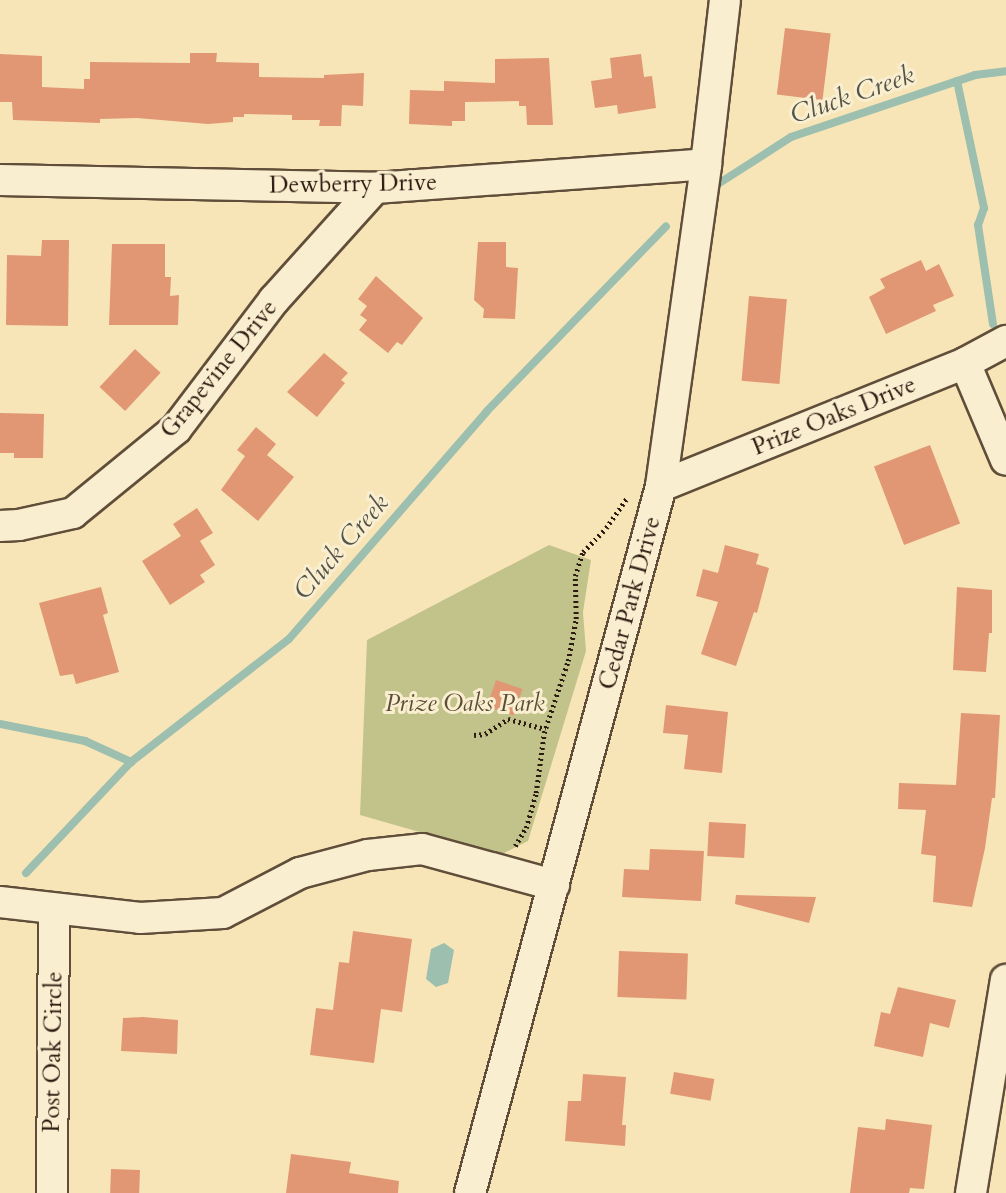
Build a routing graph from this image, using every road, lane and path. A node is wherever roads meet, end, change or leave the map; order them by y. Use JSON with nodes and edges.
{"nodes":[{"id":1,"x":725,"y":0,"type":"edge"},
{"id":2,"x":706,"y":164,"type":"junction"},
{"id":3,"x":0,"y":180,"type":"edge"},
{"id":4,"x":375,"y":188,"type":"junction"},
{"id":5,"x":1006,"y":341,"type":"edge"},
{"id":6,"x":965,"y":363,"type":"junction"},
{"id":7,"x":1006,"y":460,"type":"edge"},
{"id":8,"x":631,"y":486,"type":"dead end"},
{"id":9,"x":661,"y":486,"type":"junction"},
{"id":10,"x":0,"y":527,"type":"edge"},
{"id":11,"x":545,"y":729,"type":"junction"},
{"id":12,"x":474,"y":735,"type":"dead end"},
{"id":13,"x":499,"y":870,"type":"junction"},
{"id":14,"x":554,"y":885,"type":"junction"},
{"id":15,"x":0,"y":902,"type":"edge"},
{"id":16,"x":54,"y":911,"type":"junction"},
{"id":17,"x":1006,"y":979,"type":"edge"},
{"id":18,"x":52,"y":1193,"type":"edge"},
{"id":19,"x":470,"y":1193,"type":"edge"},
{"id":20,"x":971,"y":1193,"type":"edge"}],
"edges":[{"from":1,"to":2,"type":"street","name":"Cedar Park Drive"},
{"from":2,"to":4,"type":"street","name":"Dewberry Drive"},
{"from":2,"to":9,"type":"street","name":"Cedar Park Drive"},
{"from":3,"to":4,"type":"street","name":"Dewberry Drive"},
{"from":4,"to":10,"type":"street","name":"Grapevine Drive"},
{"from":5,"to":6,"type":"street","name":"Prize Oaks Drive"},
{"from":6,"to":7,"type":"street"},
{"from":6,"to":9,"type":"street","name":"Prize Oaks Drive"},
{"from":8,"to":11,"type":"path"},
{"from":9,"to":14,"type":"street","name":"Cedar Park Drive"},
{"from":11,"to":12,"type":"path"},
{"from":11,"to":13,"type":"path"},
{"from":13,"to":14,"type":"street"},
{"from":13,"to":16,"type":"street"},
{"from":14,"to":19,"type":"street","name":"Cedar Park Drive"},
{"from":15,"to":16,"type":"street"},
{"from":16,"to":18,"type":"street","name":"Post Oak Circle"},
{"from":17,"to":20,"type":"street"}]}
